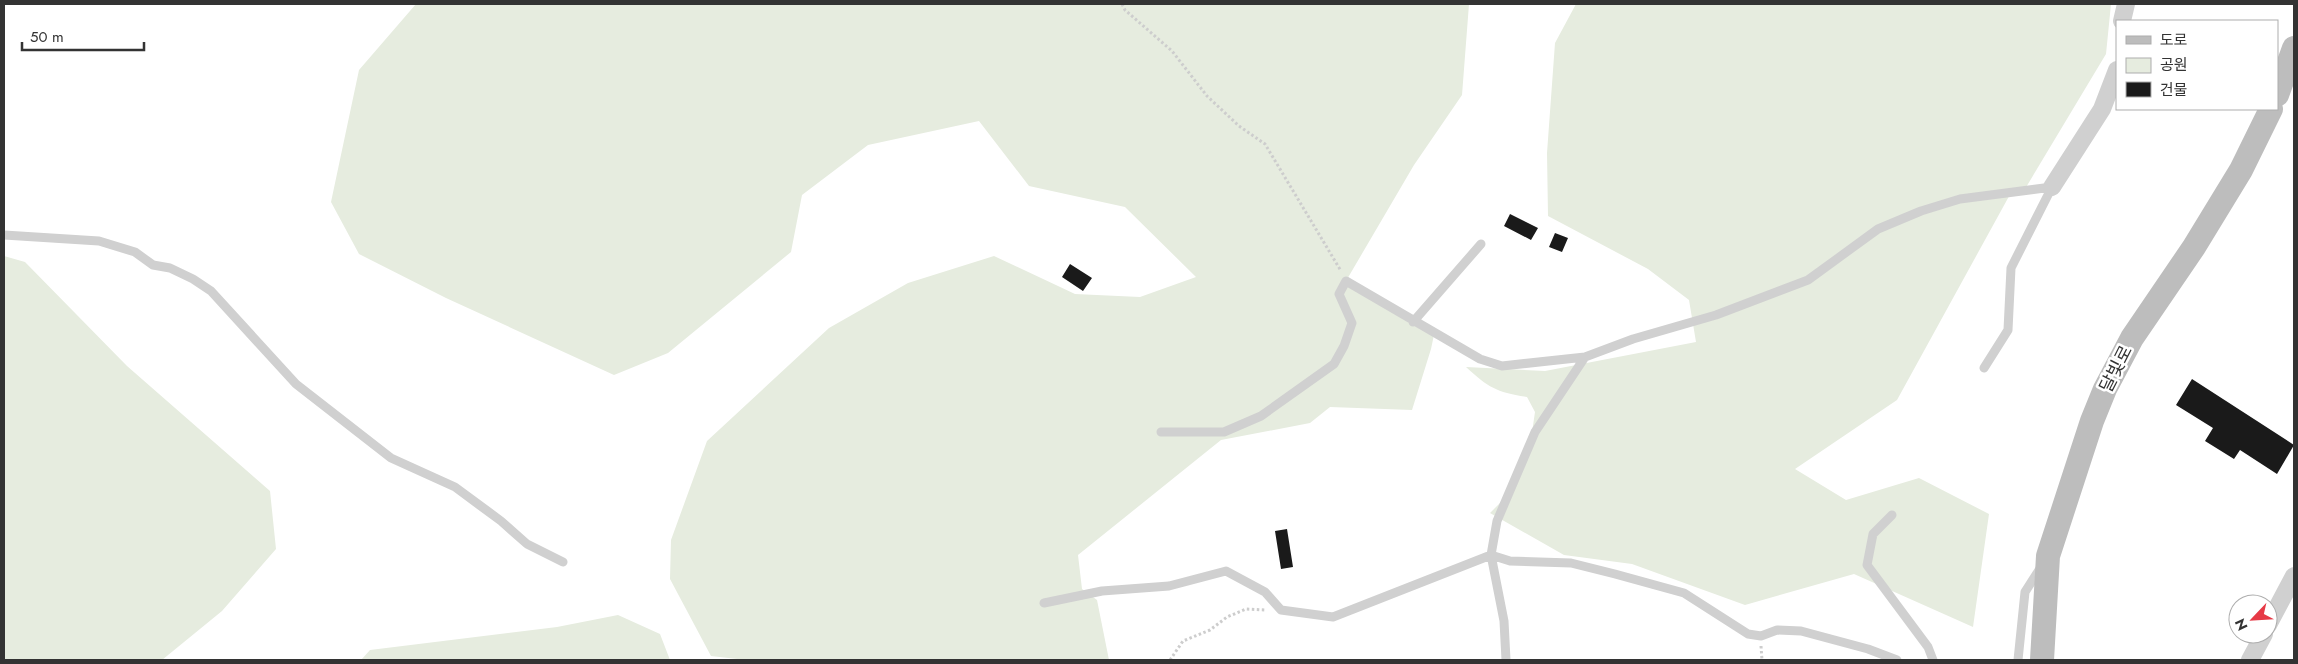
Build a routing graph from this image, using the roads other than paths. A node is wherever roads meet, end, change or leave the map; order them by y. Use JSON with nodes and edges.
{"nodes":[{"id":1,"x":2126,"y":4,"type":"edge"},
{"id":2,"x":2122,"y":20,"type":"edge"},
{"id":3,"x":2294,"y":48,"type":"edge"},
{"id":4,"x":2116,"y":73,"type":"edge"},
{"id":5,"x":2278,"y":92,"type":"edge"},
{"id":6,"x":2271,"y":110,"type":"edge"},
{"id":7,"x":2052,"y":187,"type":"junction"},
{"id":8,"x":4,"y":235,"type":"edge"},
{"id":9,"x":1481,"y":244,"type":"dead end"},
{"id":10,"x":1413,"y":322,"type":"junction"},
{"id":11,"x":1585,"y":357,"type":"junction"},
{"id":12,"x":1984,"y":368,"type":"dead end"},
{"id":13,"x":1161,"y":432,"type":"dead end"},
{"id":14,"x":1892,"y":515,"type":"dead end"},
{"id":15,"x":1492,"y":555,"type":"junction"},
{"id":16,"x":2048,"y":556,"type":"junction"},
{"id":17,"x":563,"y":562,"type":"dead end"},
{"id":18,"x":2294,"y":576,"type":"edge"},
{"id":19,"x":1044,"y":603,"type":"dead end"},
{"id":20,"x":2278,"y":607,"type":"edge"},
{"id":21,"x":2259,"y":644,"type":"edge"},
{"id":22,"x":1506,"y":660,"type":"edge"},
{"id":23,"x":1897,"y":660,"type":"edge"},
{"id":24,"x":1933,"y":660,"type":"edge"},
{"id":25,"x":2018,"y":660,"type":"edge"},
{"id":26,"x":2042,"y":660,"type":"edge"},
{"id":27,"x":2250,"y":660,"type":"edge"}],
"edges":[{"from":1,"to":2,"type":"street"},
{"from":3,"to":5,"type":"main road"},
{"from":4,"to":7,"type":"street"},
{"from":6,"to":16,"type":"main road","name":"달빛로"},
{"from":7,"to":11,"type":"lane"},
{"from":7,"to":12,"type":"lane"},
{"from":8,"to":17,"type":"lane"},
{"from":9,"to":10,"type":"lane"},
{"from":10,"to":11,"type":"lane"},
{"from":10,"to":13,"type":"lane"},
{"from":11,"to":15,"type":"lane"},
{"from":14,"to":24,"type":"lane"},
{"from":15,"to":19,"type":"lane"},
{"from":15,"to":22,"type":"lane"},
{"from":15,"to":23,"type":"lane"},
{"from":16,"to":25,"type":"lane"},
{"from":16,"to":26,"type":"main road","name":"달빛로"},
{"from":18,"to":20,"type":"street"},
{"from":21,"to":27,"type":"street"}]}
